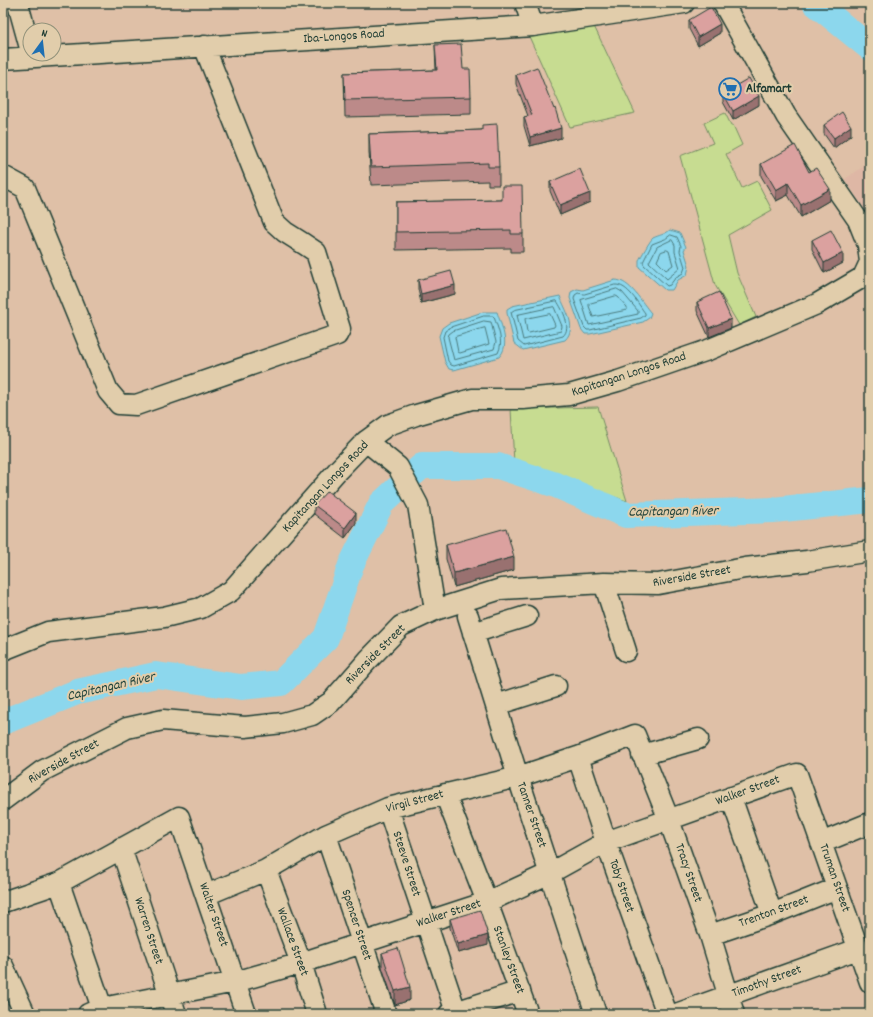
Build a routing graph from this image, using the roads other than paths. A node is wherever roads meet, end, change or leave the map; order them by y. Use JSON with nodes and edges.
{"nodes":[{"id":1,"x":524,"y":3,"type":"edge"},
{"id":2,"x":684,"y":3,"type":"edge"},
{"id":3,"x":723,"y":3,"type":"edge"},
{"id":4,"x":18,"y":4,"type":"edge"},
{"id":5,"x":23,"y":22,"type":"edge"},
{"id":6,"x":533,"y":26,"type":"junction"},
{"id":7,"x":204,"y":46,"type":"junction"},
{"id":8,"x":62,"y":52,"type":"edge"},
{"id":9,"x":22,"y":55,"type":"edge"},
{"id":10,"x":3,"y":59,"type":"edge"},
{"id":11,"x":3,"y":176,"type":"edge"},
{"id":12,"x":366,"y":441,"type":"junction"},
{"id":13,"x":870,"y":551,"type":"edge"},
{"id":14,"x":604,"y":583,"type":"junction"},
{"id":15,"x":434,"y":610,"type":"junction"},
{"id":16,"x":527,"y":616,"type":"dead end"},
{"id":17,"x":3,"y":650,"type":"edge"},
{"id":18,"x":626,"y":651,"type":"dead end"},
{"id":19,"x":556,"y":686,"type":"dead end"},
{"id":20,"x":496,"y":705,"type":"junction"},
{"id":21,"x":635,"y":735,"type":"joint"},
{"id":22,"x":698,"y":739,"type":"dead end"},
{"id":23,"x":642,"y":755,"type":"junction"},
{"id":24,"x":578,"y":758,"type":"junction"},
{"id":25,"x":797,"y":774,"type":"joint"},
{"id":26,"x":518,"y":777,"type":"junction"},
{"id":27,"x":445,"y":794,"type":"junction"},
{"id":28,"x":731,"y":797,"type":"junction"},
{"id":29,"x":3,"y":800,"type":"edge"},
{"id":30,"x":388,"y":808,"type":"junction"},
{"id":31,"x":669,"y":820,"type":"junction"},
{"id":32,"x":870,"y":823,"type":"edge"},
{"id":33,"x":326,"y":835,"type":"junction"},
{"id":34,"x":606,"y":842,"type":"junction"},
{"id":35,"x":821,"y":843,"type":"junction"},
{"id":36,"x":121,"y":848,"type":"junction"},
{"id":37,"x":266,"y":870,"type":"junction"},
{"id":38,"x":550,"y":873,"type":"junction"},
{"id":39,"x":59,"y":884,"type":"junction"},
{"id":40,"x":837,"y":888,"type":"junction"},
{"id":41,"x":206,"y":895,"type":"junction"},
{"id":42,"x":3,"y":902,"type":"edge"},
{"id":43,"x":487,"y":902,"type":"junction"},
{"id":44,"x":772,"y":914,"type":"junction"},
{"id":45,"x":425,"y":921,"type":"junction"},
{"id":46,"x":710,"y":935,"type":"junction"},
{"id":47,"x":362,"y":942,"type":"junction"},
{"id":48,"x":858,"y":949,"type":"junction"},
{"id":49,"x":301,"y":963,"type":"junction"},
{"id":50,"x":3,"y":966,"type":"edge"},
{"id":51,"x":235,"y":982,"type":"junction"},
{"id":52,"x":870,"y":982,"type":"edge"},
{"id":53,"x":520,"y":991,"type":"junction"},
{"id":54,"x":169,"y":994,"type":"junction"},
{"id":55,"x":731,"y":1005,"type":"edge"},
{"id":56,"x":98,"y":1012,"type":"edge"},
{"id":57,"x":453,"y":1013,"type":"edge"},
{"id":58,"x":25,"y":1014,"type":"edge"},
{"id":59,"x":176,"y":1014,"type":"edge"},
{"id":60,"x":246,"y":1014,"type":"edge"},
{"id":61,"x":317,"y":1014,"type":"edge"},
{"id":62,"x":386,"y":1014,"type":"edge"},
{"id":63,"x":528,"y":1014,"type":"edge"},
{"id":64,"x":596,"y":1014,"type":"edge"},
{"id":65,"x":667,"y":1014,"type":"edge"},
{"id":66,"x":676,"y":1014,"type":"edge"}],
"edges":[{"from":1,"to":6,"type":"street"},
{"from":2,"to":6,"type":"street","name":"Iba-Longos Road"},
{"from":3,"to":12,"type":"street","name":"Kapitangan Longos Road"},
{"from":4,"to":5,"type":"street"},
{"from":6,"to":7,"type":"street","name":"Iba-Longos Road"},
{"from":7,"to":8,"type":"street","name":"Iba-Longos Road"},
{"from":7,"to":11,"type":"street"},
{"from":9,"to":10,"type":"street","name":"Iba-Longos Road"},
{"from":12,"to":15,"type":"street"},
{"from":12,"to":17,"type":"street","name":"Kapitangan Longos Road"},
{"from":13,"to":14,"type":"street","name":"Riverside Street"},
{"from":14,"to":15,"type":"street","name":"Riverside Street"},
{"from":14,"to":18,"type":"street"},
{"from":15,"to":29,"type":"street","name":"Riverside Street"},
{"from":16,"to":20,"type":"street","name":"Tanner Street"},
{"from":19,"to":20,"type":"street"},
{"from":20,"to":26,"type":"street","name":"Tanner Street"},
{"from":21,"to":23,"type":"street","name":"Tracy Street"},
{"from":21,"to":24,"type":"street","name":"Virgil Street"},
{"from":22,"to":23,"type":"street"},
{"from":23,"to":31,"type":"street","name":"Tracy Street"},
{"from":24,"to":26,"type":"street","name":"Virgil Street"},
{"from":24,"to":34,"type":"street","name":"Toby Street"},
{"from":25,"to":28,"type":"street","name":"Walker Street"},
{"from":25,"to":35,"type":"street","name":"Truman Street"},
{"from":26,"to":27,"type":"street","name":"Virgil Street"},
{"from":26,"to":38,"type":"street","name":"Tanner Street"},
{"from":27,"to":30,"type":"street","name":"Virgil Street"},
{"from":27,"to":43,"type":"street","name":"Stanley Street"},
{"from":28,"to":31,"type":"street","name":"Walker Street"},
{"from":28,"to":44,"type":"street"},
{"from":30,"to":33,"type":"street","name":"Virgil Street"},
{"from":30,"to":45,"type":"street","name":"Steeve Street"},
{"from":31,"to":34,"type":"street","name":"Walker Street"},
{"from":31,"to":46,"type":"street","name":"Tracy Street"},
{"from":32,"to":35,"type":"street"},
{"from":33,"to":37,"type":"street","name":"Virgil Street"},
{"from":33,"to":47,"type":"street","name":"Spencer Street"},
{"from":34,"to":38,"type":"street","name":"Walker Street"},
{"from":34,"to":65,"type":"street","name":"Toby Street"},
{"from":35,"to":40,"type":"street","name":"Truman Street"},
{"from":36,"to":39,"type":"street"},
{"from":36,"to":41,"type":"street","name":"Walter Street"},
{"from":36,"to":54,"type":"street","name":"Warren Street"},
{"from":37,"to":41,"type":"street","name":"Virgil Street"},
{"from":37,"to":49,"type":"street","name":"Wallace Street"},
{"from":38,"to":43,"type":"street","name":"Walker Street"},
{"from":38,"to":64,"type":"street","name":"Tanner Street"},
{"from":39,"to":42,"type":"street"},
{"from":39,"to":56,"type":"street"},
{"from":40,"to":44,"type":"street","name":"Trenton Street"},
{"from":40,"to":48,"type":"street","name":"Truman Street"},
{"from":41,"to":51,"type":"street","name":"Walter Street"},
{"from":43,"to":45,"type":"street","name":"Walker Street"},
{"from":43,"to":53,"type":"street","name":"Stanley Street"},
{"from":44,"to":46,"type":"street","name":"Trenton Street"},
{"from":45,"to":47,"type":"street","name":"Walker Street"},
{"from":45,"to":57,"type":"street","name":"Steeve Street"},
{"from":46,"to":55,"type":"street","name":"Tracy Street"},
{"from":47,"to":49,"type":"street","name":"Walker Street"},
{"from":47,"to":62,"type":"street","name":"Spencer Street"},
{"from":48,"to":52,"type":"street","name":"Truman Street"},
{"from":48,"to":55,"type":"street","name":"Timothy Street"},
{"from":49,"to":51,"type":"street","name":"Walker Street"},
{"from":49,"to":61,"type":"street","name":"Wallace Street"},
{"from":50,"to":58,"type":"street"},
{"from":51,"to":54,"type":"street","name":"Walker Street"},
{"from":51,"to":60,"type":"street","name":"Walter Street"},
{"from":53,"to":57,"type":"street"},
{"from":53,"to":63,"type":"street","name":"Stanley Street"},
{"from":54,"to":56,"type":"street","name":"Walker Street"},
{"from":54,"to":59,"type":"street","name":"Warren Street"},
{"from":55,"to":66,"type":"street","name":"Timothy Street"}]}
